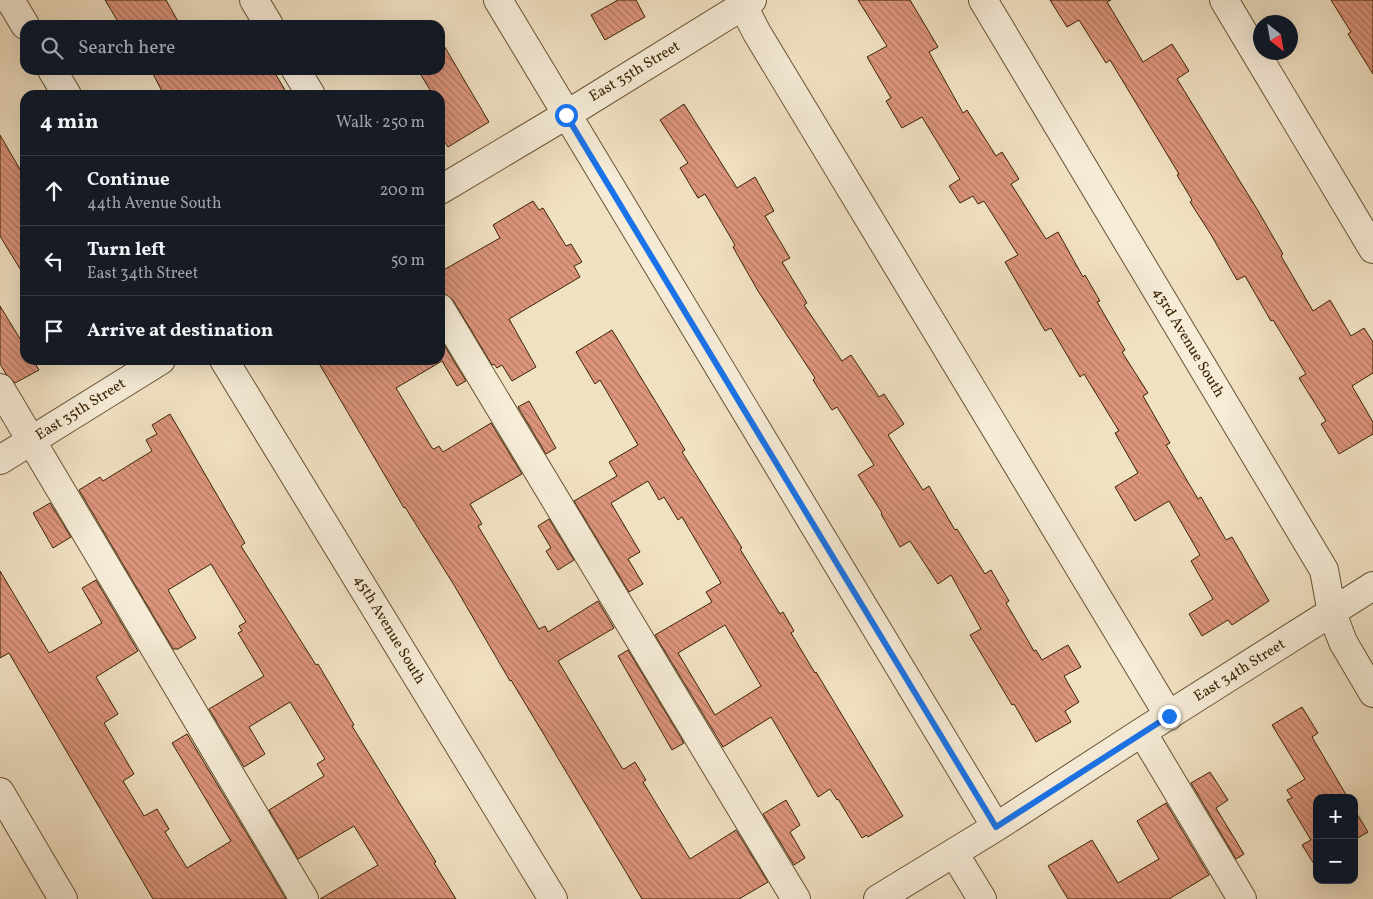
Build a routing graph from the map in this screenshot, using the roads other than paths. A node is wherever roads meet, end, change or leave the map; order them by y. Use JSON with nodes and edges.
{"nodes":[{"id":1,"x":10,"y":0,"type":"edge"},
{"id":2,"x":254,"y":0,"type":"edge"},
{"id":3,"x":498,"y":0,"type":"edge"},
{"id":4,"x":982,"y":0,"type":"edge"},
{"id":5,"x":1224,"y":0,"type":"edge"},
{"id":6,"x":745,"y":2,"type":"edge"},
{"id":7,"x":22,"y":20,"type":"edge"},
{"id":8,"x":266,"y":20,"type":"edge"},
{"id":9,"x":55,"y":75,"type":"edge"},
{"id":10,"x":299,"y":75,"type":"edge"},
{"id":11,"x":64,"y":90,"type":"edge"},
{"id":12,"x":308,"y":90,"type":"edge"},
{"id":13,"x":566,"y":115,"type":"junction"},
{"id":14,"x":445,"y":187,"type":"edge"},
{"id":15,"x":1373,"y":249,"type":"edge"},
{"id":16,"x":445,"y":316,"type":"edge"},
{"id":17,"x":154,"y":365,"type":"edge"},
{"id":18,"x":227,"y":365,"type":"edge"},
{"id":19,"x":0,"y":388,"type":"edge"},
{"id":20,"x":30,"y":441,"type":"junction"},
{"id":21,"x":0,"y":460,"type":"edge"},
{"id":22,"x":1373,"y":586,"type":"edge"},
{"id":23,"x":1332,"y":613,"type":"junction"},
{"id":24,"x":1373,"y":693,"type":"edge"},
{"id":25,"x":1169,"y":716,"type":"junction"},
{"id":26,"x":1142,"y":732,"type":"junction"},
{"id":27,"x":0,"y":792,"type":"edge"},
{"id":28,"x":996,"y":827,"type":"junction"},
{"id":29,"x":954,"y":853,"type":"junction"},
{"id":30,"x":63,"y":899,"type":"edge"},
{"id":31,"x":304,"y":899,"type":"edge"},
{"id":32,"x":553,"y":899,"type":"edge"},
{"id":33,"x":796,"y":899,"type":"edge"},
{"id":34,"x":878,"y":899,"type":"edge"},
{"id":35,"x":982,"y":899,"type":"edge"},
{"id":36,"x":1242,"y":899,"type":"edge"}],
"edges":[{"from":1,"to":7,"type":"street"},
{"from":2,"to":8,"type":"street"},
{"from":3,"to":13,"type":"street"},
{"from":4,"to":23,"type":"street","name":"43rd Avenue South"},
{"from":5,"to":15,"type":"street"},
{"from":6,"to":13,"type":"street","name":"East 35th Street"},
{"from":6,"to":25,"type":"street"},
{"from":9,"to":11,"type":"street"},
{"from":10,"to":12,"type":"street"},
{"from":13,"to":14,"type":"street","name":"East 35th Street"},
{"from":13,"to":28,"type":"street"},
{"from":16,"to":33,"type":"street"},
{"from":17,"to":20,"type":"street","name":"East 35th Street"},
{"from":18,"to":32,"type":"street","name":"45th Avenue South"},
{"from":19,"to":20,"type":"street"},
{"from":20,"to":21,"type":"street","name":"East 35th Street"},
{"from":20,"to":31,"type":"street"},
{"from":22,"to":23,"type":"street","name":"East 34th Street"},
{"from":23,"to":24,"type":"street","name":"43rd Avenue South"},
{"from":23,"to":25,"type":"street","name":"East 34th Street"},
{"from":25,"to":26,"type":"street","name":"East 34th Street"},
{"from":26,"to":28,"type":"street","name":"East 34th Street"},
{"from":26,"to":36,"type":"street"},
{"from":27,"to":30,"type":"street"},
{"from":28,"to":29,"type":"street","name":"East 34th Street"},
{"from":29,"to":34,"type":"street","name":"East 34th Street"},
{"from":29,"to":35,"type":"street"}]}
